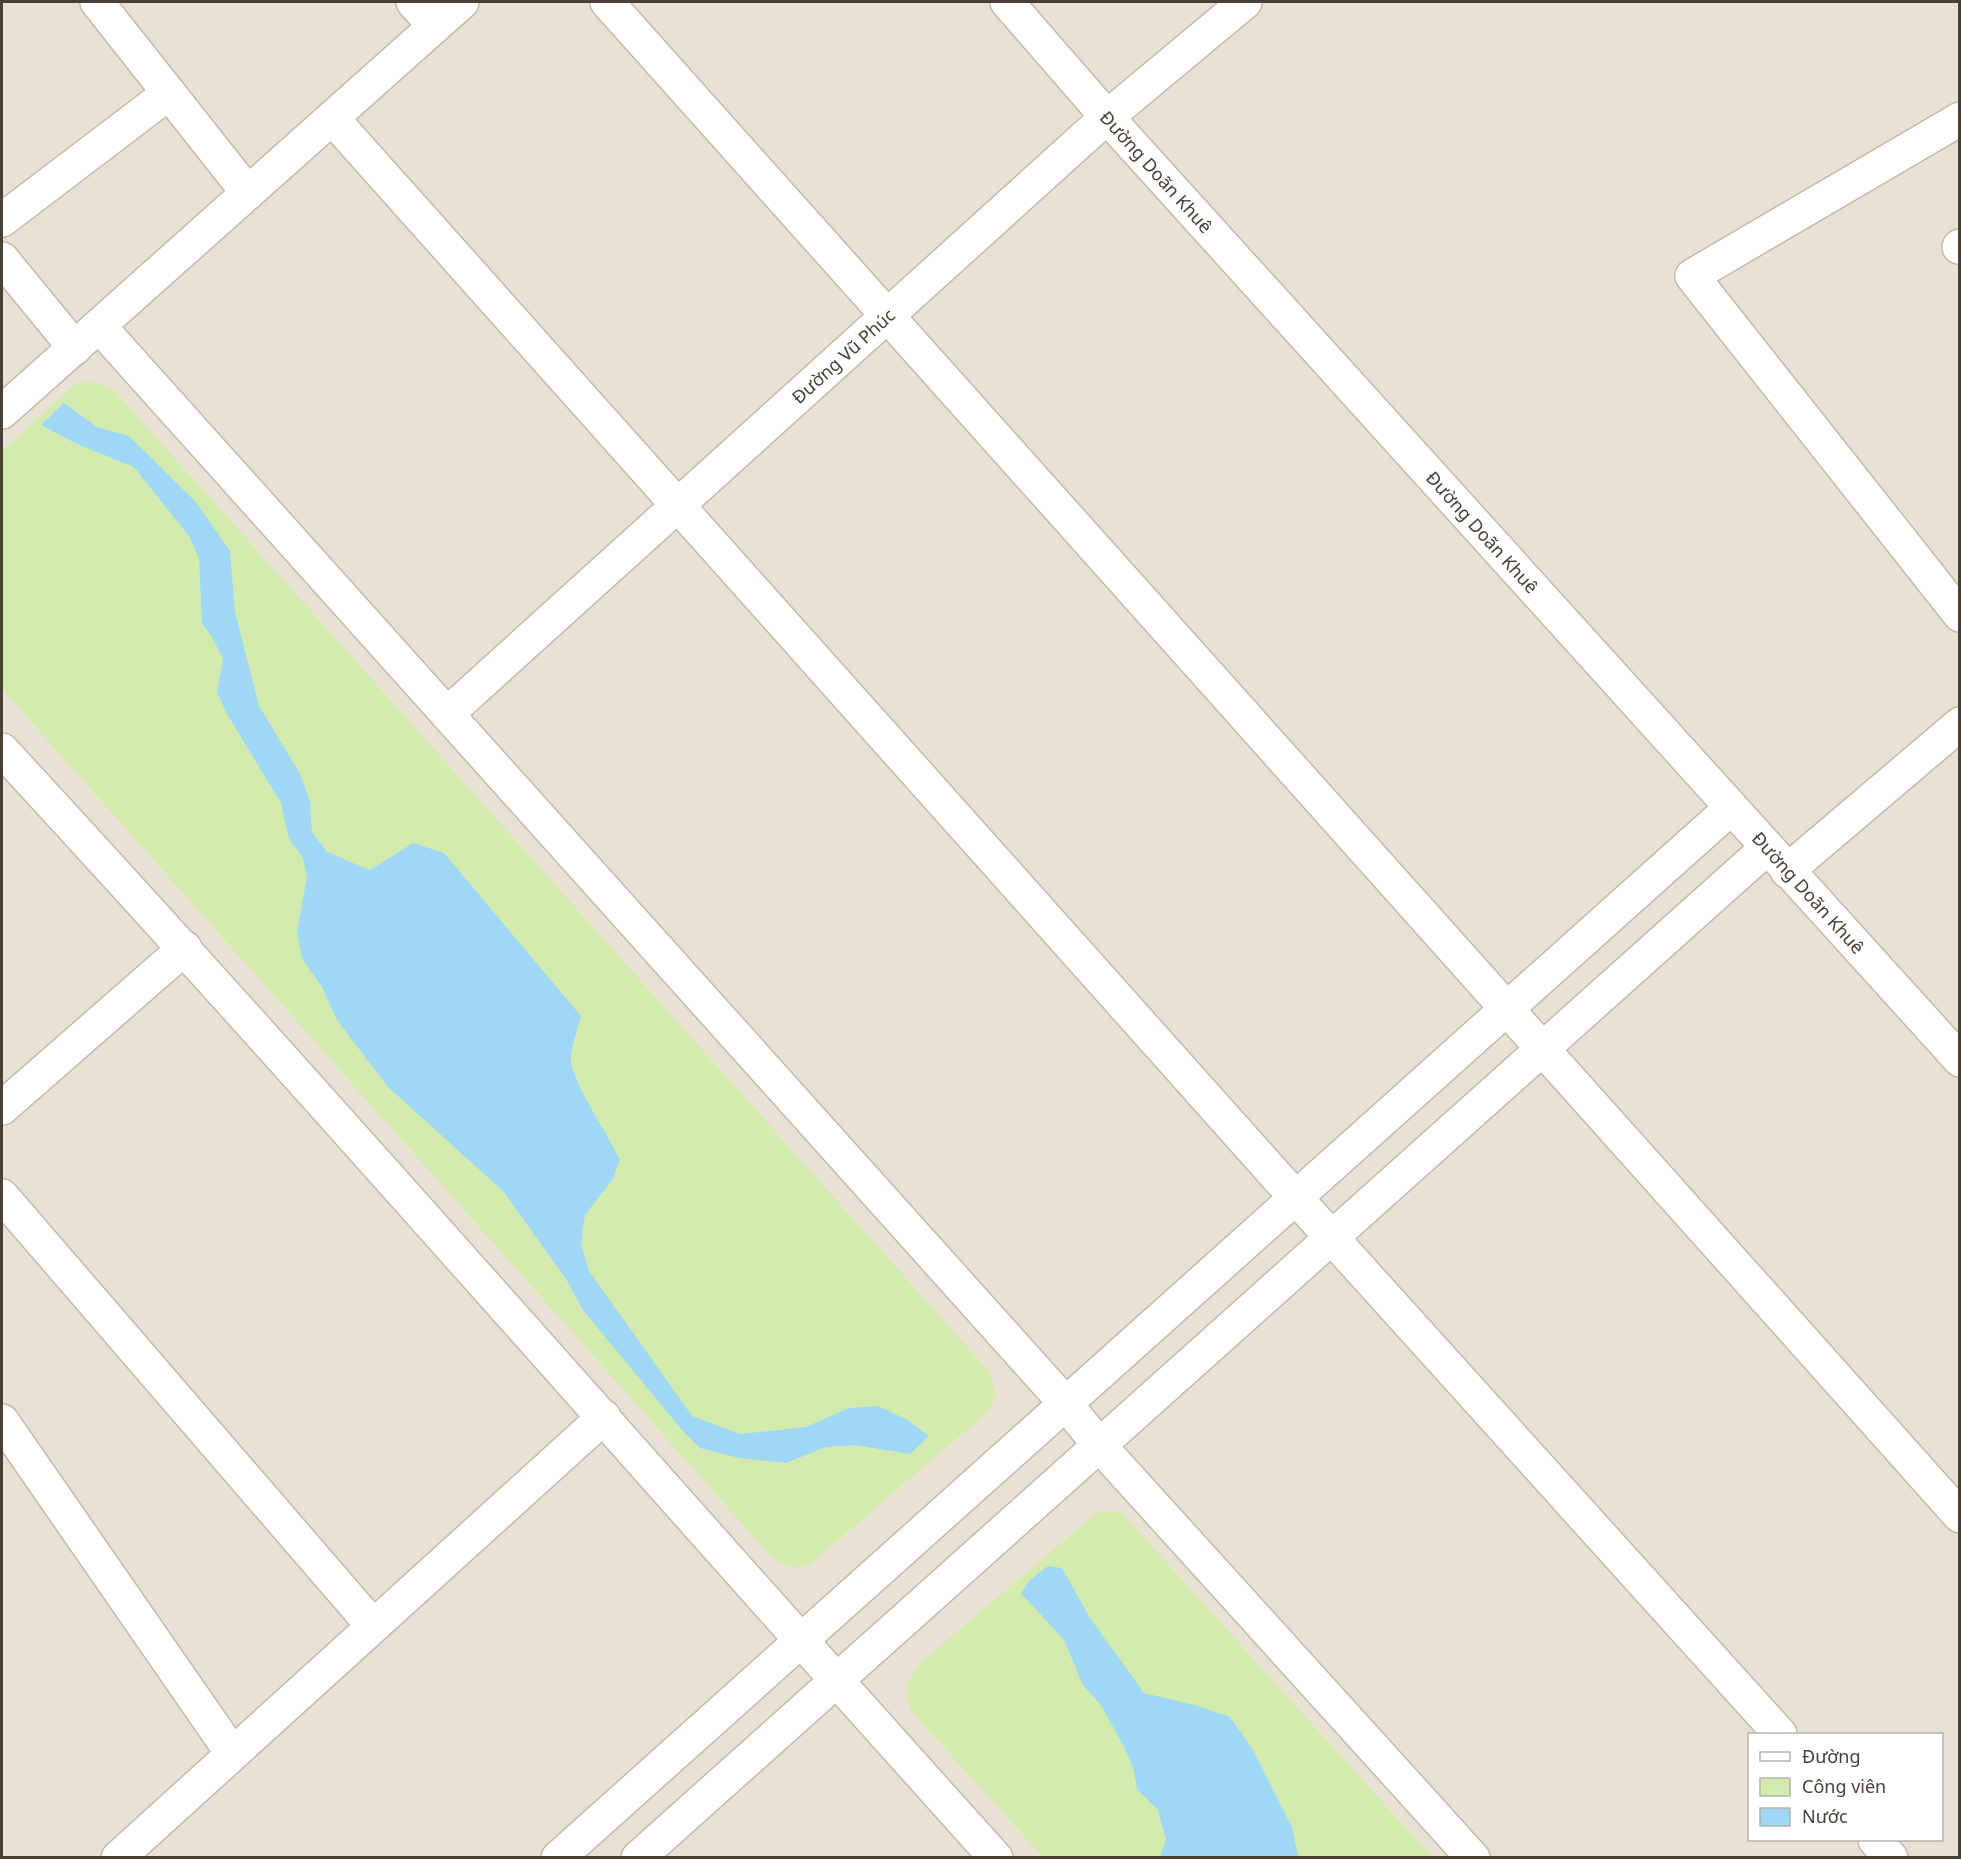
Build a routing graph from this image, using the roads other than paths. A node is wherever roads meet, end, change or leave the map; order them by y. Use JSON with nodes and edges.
{"nodes":[{"id":1,"x":98,"y":2,"type":"edge"},
{"id":2,"x":413,"y":2,"type":"edge"},
{"id":3,"x":462,"y":2,"type":"edge"},
{"id":4,"x":607,"y":2,"type":"edge"},
{"id":5,"x":1007,"y":2,"type":"edge"},
{"id":6,"x":1245,"y":2,"type":"edge"},
{"id":7,"x":435,"y":26,"type":"junction"},
{"id":8,"x":169,"y":93,"type":"junction"},
{"id":9,"x":1107,"y":117,"type":"junction"},
{"id":10,"x":332,"y":118,"type":"junction"},
{"id":11,"x":1959,"y":119,"type":"edge"},
{"id":12,"x":248,"y":193,"type":"junction"},
{"id":13,"x":2,"y":219,"type":"edge"},
{"id":14,"x":2,"y":260,"type":"edge"},
{"id":15,"x":886,"y":316,"type":"junction"},
{"id":16,"x":99,"y":326,"type":"junction"},
{"id":17,"x":75,"y":348,"type":"junction"},
{"id":18,"x":2,"y":412,"type":"edge"},
{"id":19,"x":677,"y":505,"type":"junction"},
{"id":20,"x":1959,"y":615,"type":"edge"},
{"id":21,"x":447,"y":714,"type":"junction"},
{"id":22,"x":1959,"y":724,"type":"edge"},
{"id":23,"x":2,"y":750,"type":"edge"},
{"id":24,"x":1731,"y":808,"type":"junction"},
{"id":25,"x":1777,"y":860,"type":"junction"},
{"id":26,"x":185,"y":948,"type":"junction"},
{"id":27,"x":1508,"y":1008,"type":"junction"},
{"id":28,"x":1542,"y":1049,"type":"junction"},
{"id":29,"x":1959,"y":1060,"type":"edge"},
{"id":30,"x":2,"y":1108,"type":"edge"},
{"id":31,"x":2,"y":1196,"type":"edge"},
{"id":32,"x":1296,"y":1198,"type":"junction"},
{"id":33,"x":1332,"y":1237,"type":"junction"},
{"id":34,"x":1066,"y":1404,"type":"junction"},
{"id":35,"x":604,"y":1417,"type":"junction"},
{"id":36,"x":2,"y":1421,"type":"edge"},
{"id":37,"x":1099,"y":1445,"type":"junction"},
{"id":38,"x":1959,"y":1516,"type":"edge"},
{"id":39,"x":373,"y":1626,"type":"junction"},
{"id":40,"x":800,"y":1641,"type":"junction"},
{"id":41,"x":836,"y":1681,"type":"junction"},
{"id":42,"x":1779,"y":1733,"type":"edge"},
{"id":43,"x":232,"y":1753,"type":"junction"},
{"id":44,"x":1877,"y":1841,"type":"edge"},
{"id":45,"x":118,"y":1857,"type":"edge"},
{"id":46,"x":558,"y":1857,"type":"edge"},
{"id":47,"x":638,"y":1857,"type":"edge"},
{"id":48,"x":996,"y":1857,"type":"edge"},
{"id":49,"x":1473,"y":1857,"type":"edge"},
{"id":50,"x":1891,"y":1857,"type":"edge"}],
"edges":[{"from":1,"to":8,"type":"street"},
{"from":2,"to":7,"type":"street"},
{"from":3,"to":7,"type":"street"},
{"from":4,"to":15,"type":"street"},
{"from":5,"to":9,"type":"street","name":"Đường Doãn Khuê"},
{"from":6,"to":9,"type":"street","name":"Đường Vũ Phúc"},
{"from":7,"to":10,"type":"street"},
{"from":8,"to":12,"type":"street"},
{"from":8,"to":13,"type":"street"},
{"from":9,"to":15,"type":"street","name":"Đường Vũ Phúc"},
{"from":9,"to":24,"type":"street","name":"Đường Doãn Khuê"},
{"from":10,"to":12,"type":"street"},
{"from":10,"to":19,"type":"street"},
{"from":11,"to":20,"type":"street"},
{"from":12,"to":16,"type":"street"},
{"from":14,"to":17,"type":"street"},
{"from":15,"to":19,"type":"street","name":"Đường Vũ Phúc"},
{"from":15,"to":27,"type":"street"},
{"from":16,"to":17,"type":"street"},
{"from":16,"to":21,"type":"street"},
{"from":17,"to":18,"type":"street"},
{"from":19,"to":21,"type":"street","name":"Đường Vũ Phúc"},
{"from":19,"to":32,"type":"street"},
{"from":21,"to":34,"type":"street"},
{"from":22,"to":25,"type":"street"},
{"from":23,"to":26,"type":"street"},
{"from":24,"to":25,"type":"street","name":"Đường Doãn Khuê"},
{"from":24,"to":27,"type":"street"},
{"from":25,"to":28,"type":"street"},
{"from":25,"to":29,"type":"street","name":"Đường Doãn Khuê"},
{"from":26,"to":30,"type":"street"},
{"from":26,"to":35,"type":"street"},
{"from":27,"to":28,"type":"street"},
{"from":27,"to":32,"type":"street"},
{"from":28,"to":33,"type":"street"},
{"from":28,"to":38,"type":"street"},
{"from":31,"to":39,"type":"street"},
{"from":32,"to":33,"type":"street"},
{"from":32,"to":34,"type":"street"},
{"from":33,"to":37,"type":"street"},
{"from":33,"to":42,"type":"street"},
{"from":34,"to":37,"type":"street"},
{"from":34,"to":40,"type":"street"},
{"from":35,"to":39,"type":"street"},
{"from":35,"to":40,"type":"street"},
{"from":36,"to":43,"type":"street"},
{"from":37,"to":41,"type":"street"},
{"from":37,"to":49,"type":"street"},
{"from":39,"to":43,"type":"street"},
{"from":40,"to":41,"type":"street"},
{"from":40,"to":46,"type":"street"},
{"from":41,"to":47,"type":"street"},
{"from":41,"to":48,"type":"street"},
{"from":43,"to":45,"type":"street"},
{"from":44,"to":50,"type":"street"}]}
